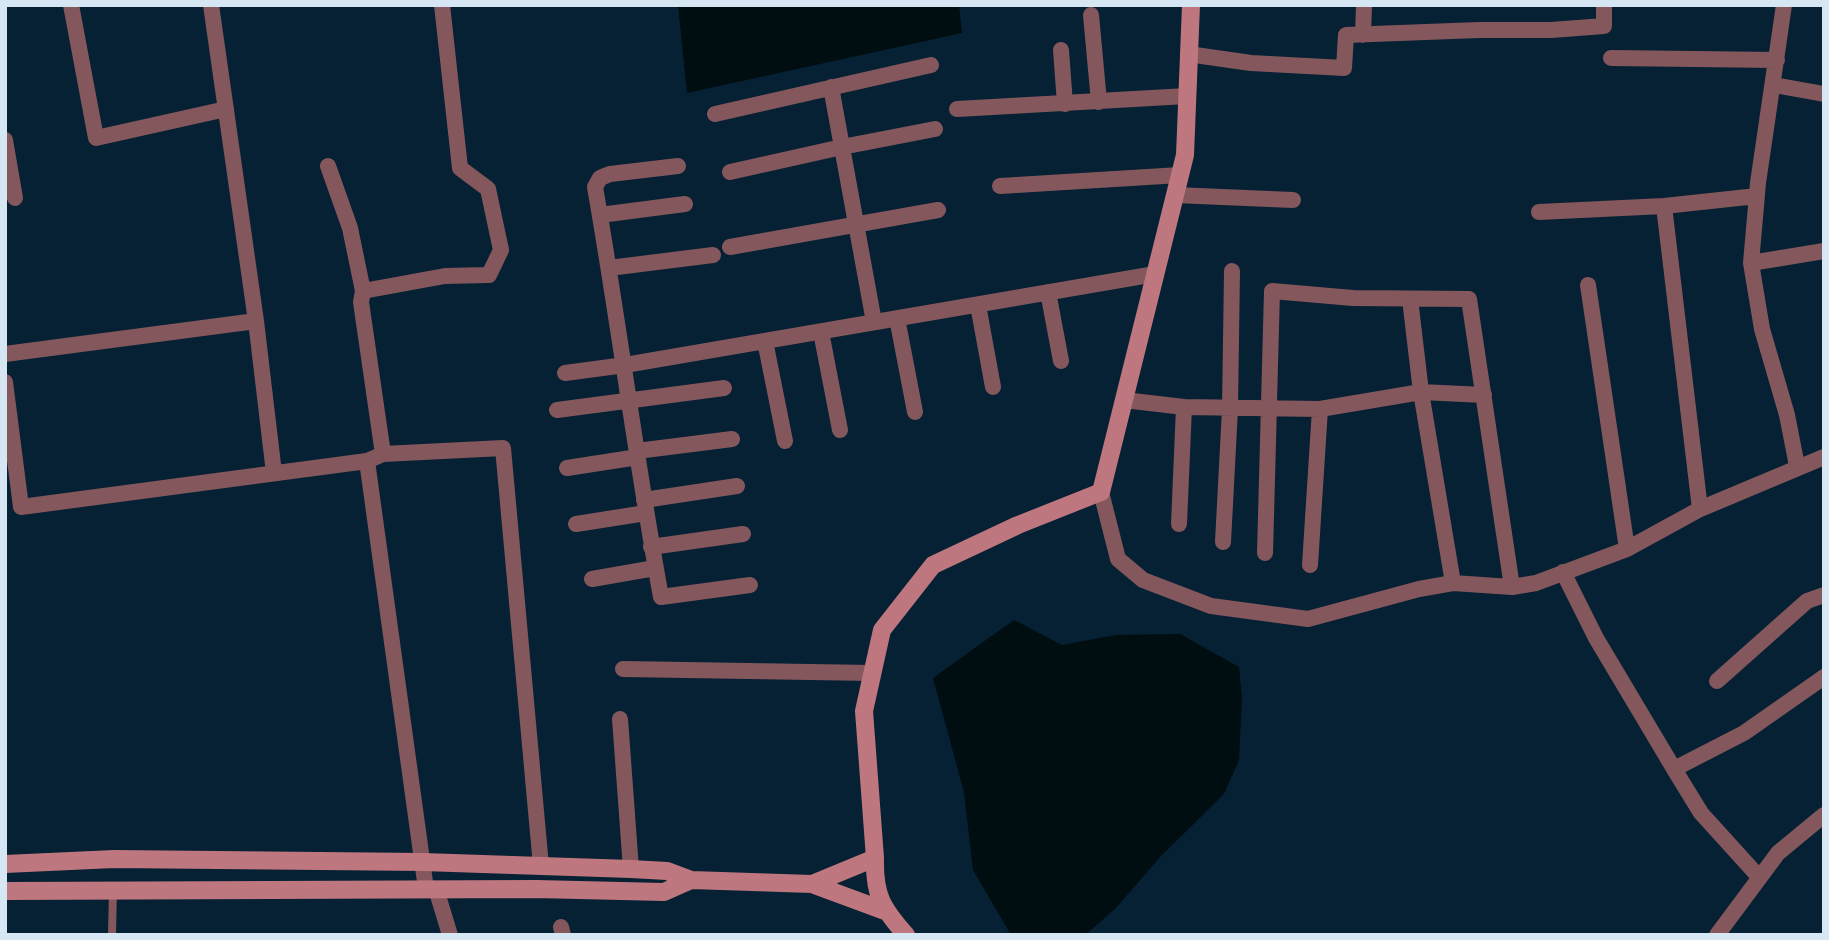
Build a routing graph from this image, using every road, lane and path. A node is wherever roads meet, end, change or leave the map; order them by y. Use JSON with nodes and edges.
{"nodes":[{"id":1,"x":71,"y":5,"type":"edge"},
{"id":2,"x":211,"y":5,"type":"edge"},
{"id":3,"x":442,"y":5,"type":"edge"},
{"id":4,"x":1191,"y":5,"type":"edge"},
{"id":5,"x":1364,"y":5,"type":"edge"},
{"id":6,"x":1604,"y":5,"type":"edge"},
{"id":7,"x":1784,"y":5,"type":"edge"},
{"id":8,"x":1091,"y":15,"type":"dead end"},
{"id":9,"x":1363,"y":35,"type":"junction"},
{"id":10,"x":1061,"y":50,"type":"dead end"},
{"id":11,"x":1188,"y":54,"type":"junction"},
{"id":12,"x":1611,"y":58,"type":"dead end"},
{"id":13,"x":1777,"y":60,"type":"junction"},
{"id":14,"x":931,"y":65,"type":"dead end"},
{"id":15,"x":1774,"y":85,"type":"junction"},
{"id":16,"x":831,"y":87,"type":"junction"},
{"id":17,"x":1824,"y":94,"type":"edge"},
{"id":18,"x":1187,"y":96,"type":"junction"},
{"id":19,"x":1099,"y":102,"type":"junction"},
{"id":20,"x":1065,"y":104,"type":"junction"},
{"id":21,"x":226,"y":109,"type":"junction"},
{"id":22,"x":957,"y":109,"type":"dead end"},
{"id":23,"x":715,"y":114,"type":"dead end"},
{"id":24,"x":935,"y":129,"type":"dead end"},
{"id":25,"x":5,"y":140,"type":"edge"},
{"id":26,"x":842,"y":147,"type":"junction"},
{"id":27,"x":328,"y":166,"type":"dead end"},
{"id":28,"x":678,"y":166,"type":"dead end"},
{"id":29,"x":730,"y":172,"type":"dead end"},
{"id":30,"x":1180,"y":175,"type":"junction"},
{"id":31,"x":1000,"y":186,"type":"dead end"},
{"id":32,"x":1175,"y":195,"type":"junction"},
{"id":33,"x":1757,"y":196,"type":"junction"},
{"id":34,"x":15,"y":198,"type":"dead end"},
{"id":35,"x":1293,"y":200,"type":"dead end"},
{"id":36,"x":685,"y":204,"type":"dead end"},
{"id":37,"x":1664,"y":206,"type":"junction"},
{"id":38,"x":938,"y":210,"type":"dead end"},
{"id":39,"x":1539,"y":212,"type":"dead end"},
{"id":40,"x":600,"y":215,"type":"junction"},
{"id":41,"x":856,"y":224,"type":"junction"},
{"id":42,"x":730,"y":247,"type":"dead end"},
{"id":43,"x":1824,"y":251,"type":"edge"},
{"id":44,"x":713,"y":256,"type":"dead end"},
{"id":45,"x":1751,"y":263,"type":"junction"},
{"id":46,"x":609,"y":268,"type":"junction"},
{"id":47,"x":1232,"y":271,"type":"dead end"},
{"id":48,"x":1155,"y":274,"type":"junction"},
{"id":49,"x":1588,"y":285,"type":"dead end"},
{"id":50,"x":363,"y":291,"type":"junction"},
{"id":51,"x":1048,"y":292,"type":"junction"},
{"id":52,"x":1410,"y":299,"type":"junction"},
{"id":53,"x":978,"y":305,"type":"junction"},
{"id":54,"x":897,"y":318,"type":"junction"},
{"id":55,"x":256,"y":321,"type":"junction"},
{"id":56,"x":874,"y":322,"type":"junction"},
{"id":57,"x":821,"y":332,"type":"junction"},
{"id":58,"x":765,"y":341,"type":"junction"},
{"id":59,"x":5,"y":354,"type":"edge"},
{"id":60,"x":1061,"y":361,"type":"dead end"},
{"id":61,"x":625,"y":365,"type":"junction"},
{"id":62,"x":565,"y":373,"type":"dead end"},
{"id":63,"x":5,"y":382,"type":"edge"},
{"id":64,"x":993,"y":387,"type":"dead end"},
{"id":65,"x":724,"y":388,"type":"dead end"},
{"id":66,"x":1421,"y":392,"type":"junction"},
{"id":67,"x":1484,"y":395,"type":"junction"},
{"id":68,"x":1124,"y":400,"type":"junction"},
{"id":69,"x":630,"y":401,"type":"junction"},
{"id":70,"x":1184,"y":407,"type":"junction"},
{"id":71,"x":1269,"y":407,"type":"junction"},
{"id":72,"x":1230,"y":409,"type":"junction"},
{"id":73,"x":1321,"y":409,"type":"junction"},
{"id":74,"x":557,"y":410,"type":"dead end"},
{"id":75,"x":915,"y":412,"type":"dead end"},
{"id":76,"x":840,"y":430,"type":"dead end"},
{"id":77,"x":732,"y":439,"type":"dead end"},
{"id":78,"x":785,"y":441,"type":"dead end"},
{"id":79,"x":383,"y":454,"type":"junction"},
{"id":80,"x":638,"y":454,"type":"junction"},
{"id":81,"x":1824,"y":457,"type":"edge"},
{"id":82,"x":367,"y":461,"type":"junction"},
{"id":83,"x":1797,"y":466,"type":"junction"},
{"id":84,"x":567,"y":468,"type":"dead end"},
{"id":85,"x":274,"y":473,"type":"junction"},
{"id":86,"x":737,"y":485,"type":"dead end"},
{"id":87,"x":1101,"y":492,"type":"junction"},
{"id":88,"x":645,"y":507,"type":"junction"},
{"id":89,"x":1700,"y":509,"type":"junction"},
{"id":90,"x":576,"y":523,"type":"dead end"},
{"id":91,"x":1178,"y":524,"type":"dead end"},
{"id":92,"x":743,"y":534,"type":"dead end"},
{"id":93,"x":1223,"y":542,"type":"dead end"},
{"id":94,"x":651,"y":547,"type":"junction"},
{"id":95,"x":1627,"y":549,"type":"junction"},
{"id":96,"x":1265,"y":553,"type":"dead end"},
{"id":97,"x":1310,"y":565,"type":"dead end"},
{"id":98,"x":655,"y":568,"type":"junction"},
{"id":99,"x":1563,"y":572,"type":"junction"},
{"id":100,"x":592,"y":579,"type":"dead end"},
{"id":101,"x":1453,"y":583,"type":"junction"},
{"id":102,"x":750,"y":585,"type":"dead end"},
{"id":103,"x":1512,"y":587,"type":"junction"},
{"id":104,"x":1824,"y":595,"type":"edge"},
{"id":105,"x":623,"y":669,"type":"dead end"},
{"id":106,"x":873,"y":673,"type":"junction"},
{"id":107,"x":1824,"y":677,"type":"edge"},
{"id":108,"x":1717,"y":681,"type":"dead end"},
{"id":109,"x":620,"y":719,"type":"dead end"},
{"id":110,"x":1675,"y":769,"type":"junction"},
{"id":111,"x":1824,"y":815,"type":"edge"},
{"id":112,"x":875,"y":858,"type":"junction"},
{"id":113,"x":235,"y":860,"type":"junction"},
{"id":114,"x":423,"y":862,"type":"junction"},
{"id":115,"x":5,"y":864,"type":"edge"},
{"id":116,"x":541,"y":866,"type":"junction"},
{"id":117,"x":631,"y":869,"type":"junction"},
{"id":118,"x":1759,"y":877,"type":"junction"},
{"id":119,"x":691,"y":880,"type":"junction"},
{"id":120,"x":812,"y":884,"type":"junction"},
{"id":121,"x":113,"y":889,"type":"junction"},
{"id":122,"x":234,"y":889,"type":"junction"},
{"id":123,"x":431,"y":889,"type":"junction"},
{"id":124,"x":5,"y":891,"type":"edge"},
{"id":125,"x":885,"y":911,"type":"junction"},
{"id":126,"x":112,"y":935,"type":"edge"},
{"id":127,"x":450,"y":935,"type":"edge"},
{"id":128,"x":906,"y":935,"type":"edge"},
{"id":129,"x":1717,"y":935,"type":"edge"}],
"edges":[{"from":1,"to":21,"type":"street"},
{"from":2,"to":21,"type":"street"},
{"from":3,"to":50,"type":"street"},
{"from":4,"to":11,"type":"street"},
{"from":5,"to":9,"type":"street"},
{"from":6,"to":9,"type":"street"},
{"from":7,"to":13,"type":"street"},
{"from":8,"to":19,"type":"street"},
{"from":9,"to":11,"type":"street"},
{"from":10,"to":20,"type":"street"},
{"from":11,"to":18,"type":"street"},
{"from":12,"to":13,"type":"street"},
{"from":13,"to":15,"type":"street"},
{"from":14,"to":16,"type":"street"},
{"from":15,"to":17,"type":"street"},
{"from":15,"to":33,"type":"street"},
{"from":16,"to":23,"type":"street"},
{"from":16,"to":26,"type":"street"},
{"from":18,"to":19,"type":"street"},
{"from":18,"to":30,"type":"street"},
{"from":19,"to":20,"type":"street"},
{"from":20,"to":22,"type":"street"},
{"from":21,"to":55,"type":"street"},
{"from":24,"to":26,"type":"street"},
{"from":25,"to":34,"type":"street"},
{"from":26,"to":29,"type":"street"},
{"from":26,"to":41,"type":"street"},
{"from":27,"to":50,"type":"street"},
{"from":28,"to":40,"type":"street"},
{"from":30,"to":31,"type":"street"},
{"from":30,"to":32,"type":"street"},
{"from":32,"to":35,"type":"street"},
{"from":32,"to":48,"type":"street"},
{"from":33,"to":37,"type":"street"},
{"from":33,"to":45,"type":"street"},
{"from":36,"to":40,"type":"street"},
{"from":37,"to":39,"type":"street"},
{"from":37,"to":89,"type":"street"},
{"from":38,"to":41,"type":"street"},
{"from":40,"to":46,"type":"street"},
{"from":41,"to":42,"type":"street"},
{"from":41,"to":56,"type":"street"},
{"from":43,"to":45,"type":"street"},
{"from":44,"to":46,"type":"street"},
{"from":45,"to":83,"type":"street"},
{"from":46,"to":61,"type":"street"},
{"from":47,"to":72,"type":"street"},
{"from":48,"to":51,"type":"street"},
{"from":48,"to":68,"type":"street"},
{"from":49,"to":95,"type":"street"},
{"from":50,"to":79,"type":"street"},
{"from":51,"to":53,"type":"street"},
{"from":51,"to":60,"type":"street"},
{"from":52,"to":66,"type":"street"},
{"from":52,"to":67,"type":"street"},
{"from":52,"to":71,"type":"street"},
{"from":53,"to":54,"type":"street"},
{"from":53,"to":64,"type":"street"},
{"from":54,"to":56,"type":"street"},
{"from":54,"to":75,"type":"street"},
{"from":55,"to":59,"type":"street"},
{"from":55,"to":85,"type":"street"},
{"from":56,"to":57,"type":"street"},
{"from":57,"to":58,"type":"street"},
{"from":57,"to":76,"type":"street"},
{"from":58,"to":61,"type":"street"},
{"from":58,"to":78,"type":"street"},
{"from":61,"to":62,"type":"street"},
{"from":61,"to":69,"type":"street"},
{"from":63,"to":85,"type":"street"},
{"from":65,"to":69,"type":"street"},
{"from":66,"to":67,"type":"street"},
{"from":66,"to":73,"type":"street"},
{"from":66,"to":101,"type":"street"},
{"from":67,"to":103,"type":"street"},
{"from":68,"to":70,"type":"street"},
{"from":68,"to":87,"type":"street"},
{"from":69,"to":74,"type":"street"},
{"from":69,"to":80,"type":"street"},
{"from":70,"to":72,"type":"street"},
{"from":70,"to":91,"type":"street"},
{"from":71,"to":72,"type":"street"},
{"from":71,"to":73,"type":"street"},
{"from":71,"to":96,"type":"street"},
{"from":72,"to":93,"type":"street"},
{"from":73,"to":97,"type":"street"},
{"from":77,"to":80,"type":"street"},
{"from":79,"to":82,"type":"street"},
{"from":79,"to":116,"type":"street"},
{"from":80,"to":84,"type":"street"},
{"from":80,"to":88,"type":"street"},
{"from":81,"to":83,"type":"street"},
{"from":82,"to":85,"type":"street"},
{"from":82,"to":114,"type":"street"},
{"from":83,"to":89,"type":"street"},
{"from":86,"to":88,"type":"street"},
{"from":87,"to":101,"type":"street"},
{"from":87,"to":106,"type":"street"},
{"from":88,"to":90,"type":"street"},
{"from":88,"to":94,"type":"street"},
{"from":89,"to":95,"type":"street"},
{"from":92,"to":94,"type":"street"},
{"from":94,"to":98,"type":"street"},
{"from":95,"to":99,"type":"street"},
{"from":98,"to":100,"type":"street"},
{"from":98,"to":102,"type":"street"},
{"from":99,"to":103,"type":"street"},
{"from":99,"to":110,"type":"street"},
{"from":101,"to":103,"type":"street"},
{"from":104,"to":108,"type":"street"},
{"from":105,"to":106,"type":"street"},
{"from":106,"to":112,"type":"street"},
{"from":107,"to":110,"type":"street"},
{"from":109,"to":117,"type":"street"},
{"from":110,"to":118,"type":"street"},
{"from":111,"to":118,"type":"street"},
{"from":112,"to":120,"type":"street"},
{"from":112,"to":125,"type":"street"},
{"from":113,"to":114,"type":"street"},
{"from":113,"to":115,"type":"street"},
{"from":113,"to":122,"type":"street"},
{"from":114,"to":116,"type":"street"},
{"from":114,"to":123,"type":"street"},
{"from":116,"to":117,"type":"street"},
{"from":117,"to":119,"type":"street"},
{"from":118,"to":129,"type":"street"},
{"from":119,"to":120,"type":"street"},
{"from":119,"to":123,"type":"street"},
{"from":120,"to":125,"type":"street"},
{"from":121,"to":122,"type":"street"},
{"from":121,"to":124,"type":"street"},
{"from":121,"to":126,"type":"lane"},
{"from":122,"to":123,"type":"street"},
{"from":123,"to":127,"type":"street"},
{"from":125,"to":128,"type":"street"}]}
